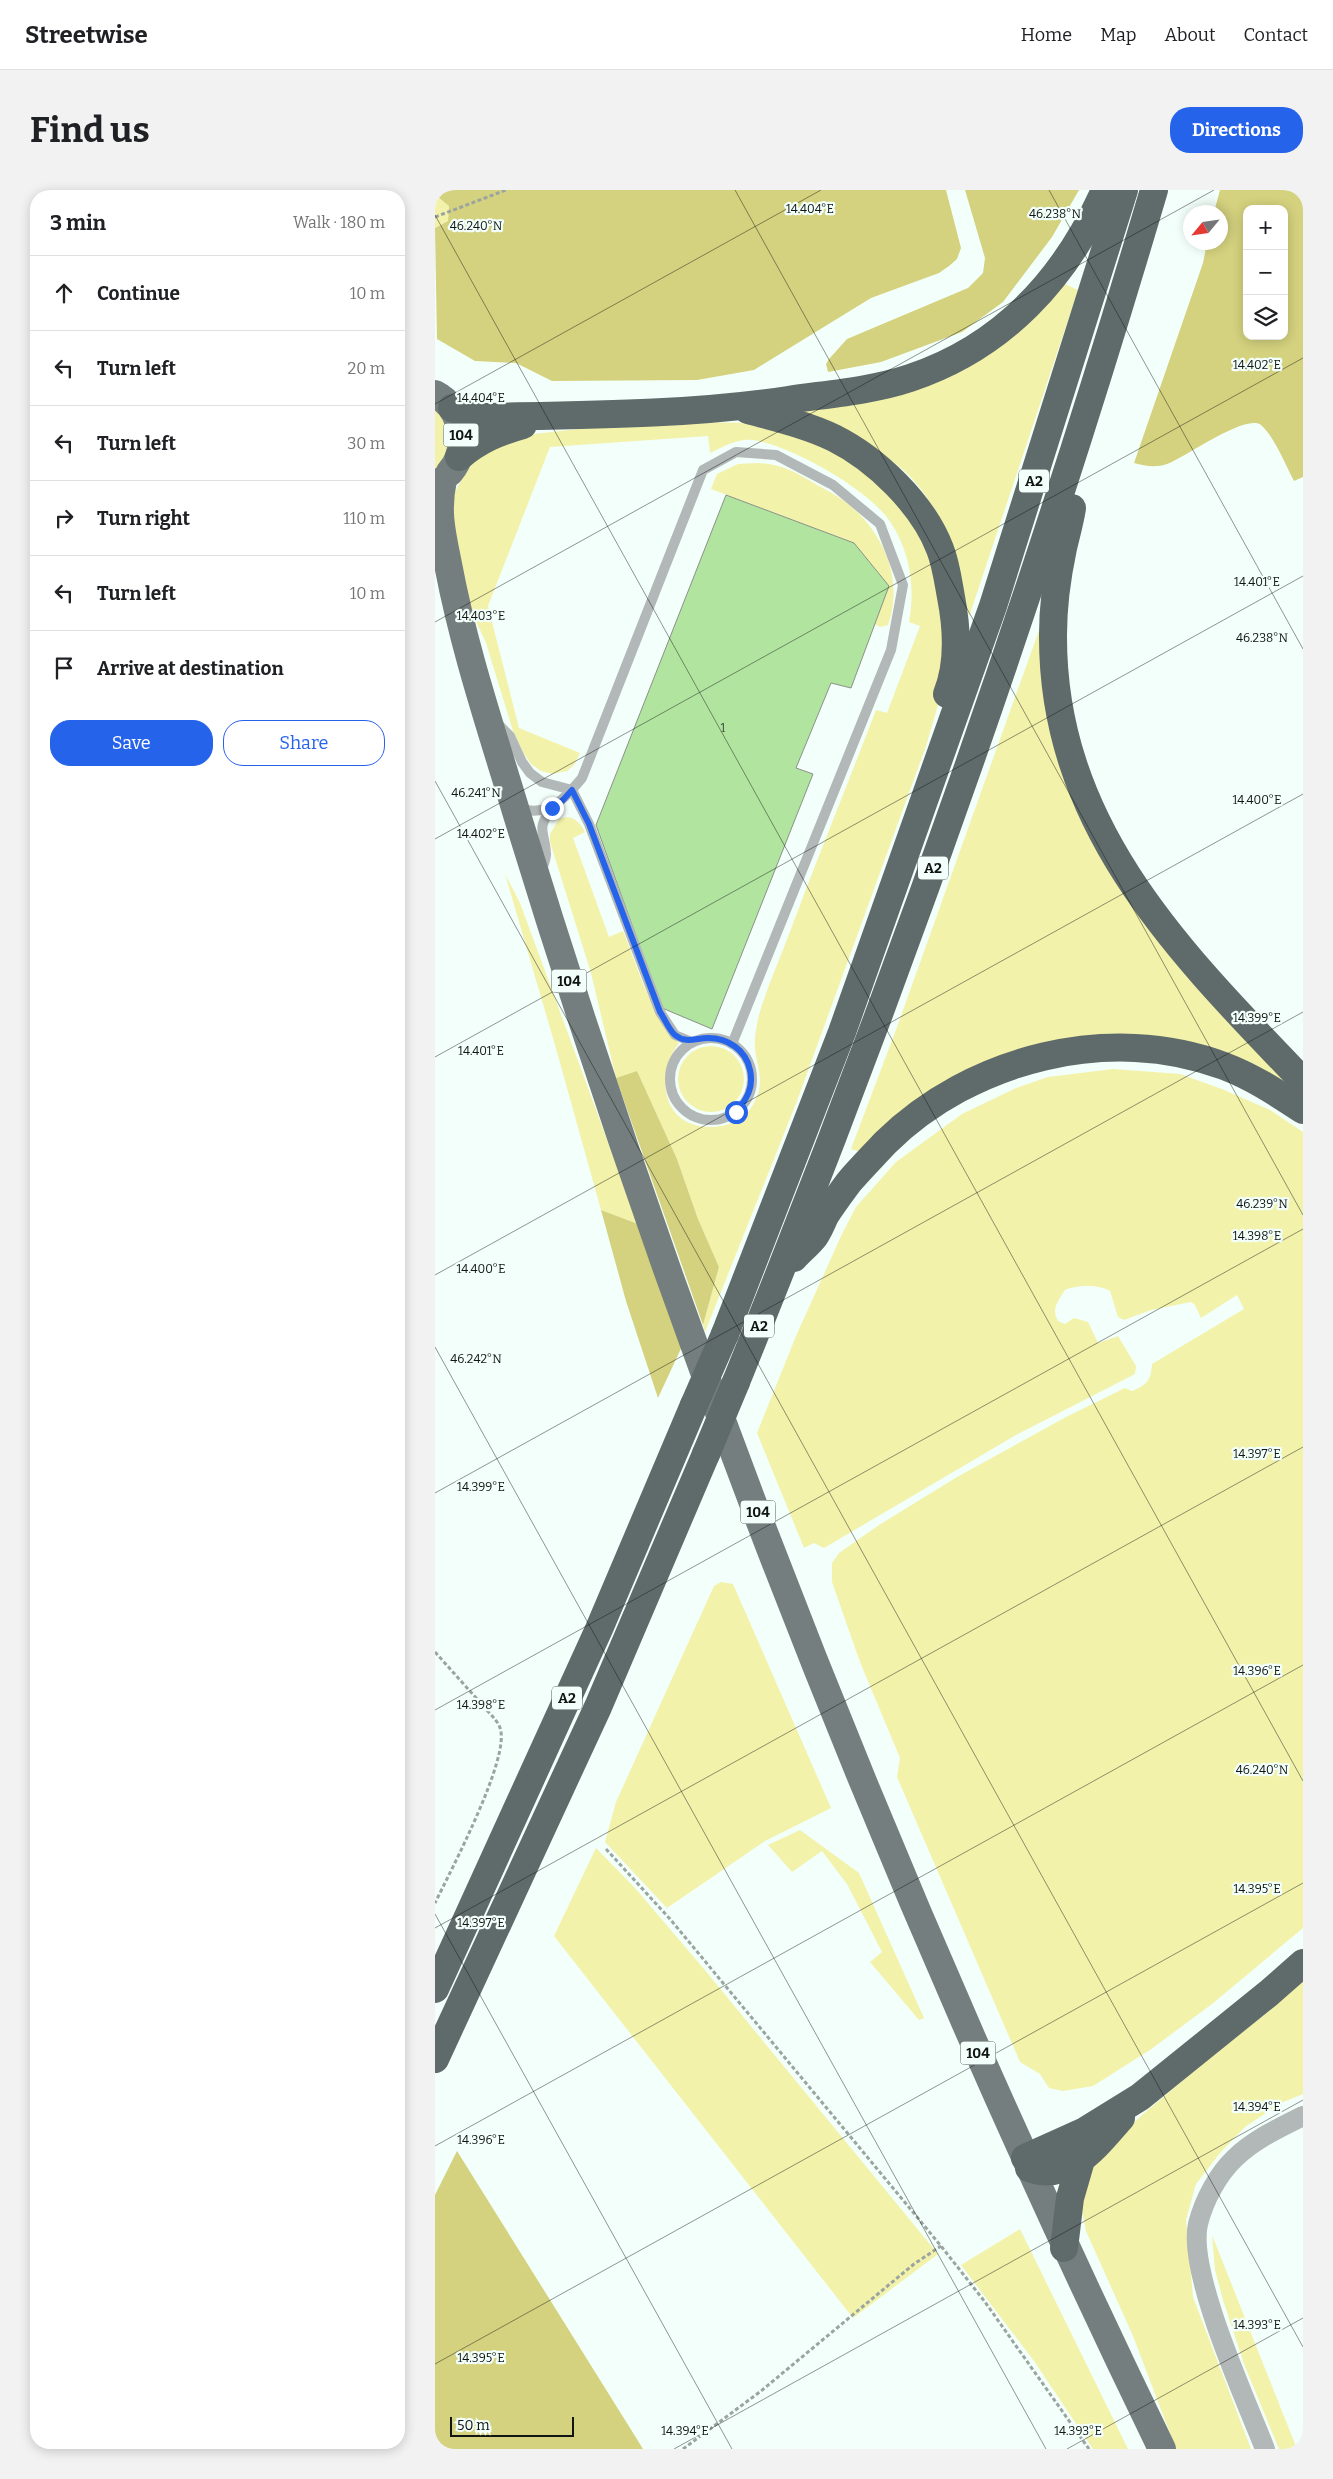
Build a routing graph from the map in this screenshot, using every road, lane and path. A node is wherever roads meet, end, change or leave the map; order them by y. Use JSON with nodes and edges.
{"nodes":[{"id":1,"x":506,"y":190,"type":"edge"},
{"id":2,"x":1105,"y":190,"type":"edge"},
{"id":3,"x":1124,"y":190,"type":"edge"},
{"id":4,"x":1154,"y":190,"type":"edge"},
{"id":5,"x":435,"y":217,"type":"edge"},
{"id":6,"x":443,"y":401,"type":"edge"},
{"id":7,"x":737,"y":408,"type":"junction"},
{"id":8,"x":556,"y":416,"type":"junction"},
{"id":9,"x":459,"y":458,"type":"junction"},
{"id":10,"x":1071,"y":462,"type":"junction"},
{"id":11,"x":439,"y":483,"type":"edge"},
{"id":12,"x":435,"y":552,"type":"edge"},
{"id":13,"x":455,"y":602,"type":"junction"},
{"id":14,"x":486,"y":713,"type":"junction"},
{"id":15,"x":936,"y":768,"type":"junction"},
{"id":16,"x":572,"y":790,"type":"junction"},
{"id":17,"x":515,"y":806,"type":"junction"},
{"id":18,"x":552,"y":808,"type":"junction"},
{"id":19,"x":538,"y":882,"type":"junction"},
{"id":20,"x":692,"y":1042,"type":"junction"},
{"id":21,"x":732,"y":1044,"type":"junction"},
{"id":22,"x":1303,"y":1081,"type":"edge"},
{"id":23,"x":1303,"y":1110,"type":"edge"},
{"id":24,"x":782,"y":1270,"type":"junction"},
{"id":25,"x":435,"y":1652,"type":"edge"},
{"id":26,"x":606,"y":1849,"type":"dead end"},
{"id":27,"x":435,"y":1902,"type":"edge"},
{"id":28,"x":1303,"y":1962,"type":"edge"},
{"id":29,"x":435,"y":1989,"type":"edge"},
{"id":30,"x":435,"y":2059,"type":"edge"},
{"id":31,"x":1140,"y":2097,"type":"junction"},
{"id":32,"x":1303,"y":2116,"type":"edge"},
{"id":33,"x":1081,"y":2160,"type":"junction"},
{"id":34,"x":1027,"y":2163,"type":"junction"},
{"id":35,"x":941,"y":2246,"type":"junction"},
{"id":36,"x":1065,"y":2248,"type":"junction"},
{"id":37,"x":683,"y":2449,"type":"edge"},
{"id":38,"x":1089,"y":2449,"type":"edge"},
{"id":39,"x":1162,"y":2449,"type":"edge"},
{"id":40,"x":1265,"y":2449,"type":"edge"}],
"edges":[{"from":1,"to":5,"type":"path"},
{"from":2,"to":7,"type":"highway"},
{"from":3,"to":15,"type":"highway","number":"A2"},
{"from":4,"to":10,"type":"highway","number":"A2"},
{"from":6,"to":8,"type":"highway"},
{"from":6,"to":9,"type":"main road","number":"104"},
{"from":7,"to":8,"type":"highway"},
{"from":7,"to":15,"type":"highway"},
{"from":8,"to":9,"type":"highway"},
{"from":9,"to":11,"type":"main road","number":"104"},
{"from":10,"to":22,"type":"highway"},
{"from":10,"to":24,"type":"highway","number":"A2"},
{"from":11,"to":13,"type":"main road","number":"104"},
{"from":12,"to":13,"type":"main road","number":"104"},
{"from":13,"to":14,"type":"main road","number":"104"},
{"from":14,"to":16,"type":"lane"},
{"from":14,"to":17,"type":"main road","number":"104"},
{"from":15,"to":29,"type":"highway","number":"A2","bridge":true},
{"from":16,"to":18,"type":"lane"},
{"from":16,"to":20,"type":"lane"},
{"from":16,"to":21,"type":"lane"},
{"from":17,"to":18,"type":"lane"},
{"from":17,"to":19,"type":"main road","number":"104"},
{"from":18,"to":19,"type":"lane"},
{"from":19,"to":34,"type":"main road","number":"104"},
{"from":20,"to":21,"type":"lane"},
{"from":20,"to":21,"type":"lane"},
{"from":23,"to":24,"type":"highway"},
{"from":24,"to":30,"type":"highway","number":"A2","bridge":true},
{"from":25,"to":27,"type":"path"},
{"from":26,"to":35,"type":"path"},
{"from":28,"to":31,"type":"highway"},
{"from":31,"to":33,"type":"highway"},
{"from":31,"to":34,"type":"highway"},
{"from":32,"to":40,"type":"street"},
{"from":33,"to":34,"type":"highway"},
{"from":33,"to":36,"type":"highway"},
{"from":34,"to":36,"type":"main road","number":"104"},
{"from":35,"to":37,"type":"path"},
{"from":35,"to":38,"type":"path"},
{"from":36,"to":39,"type":"main road","number":"104"}]}
